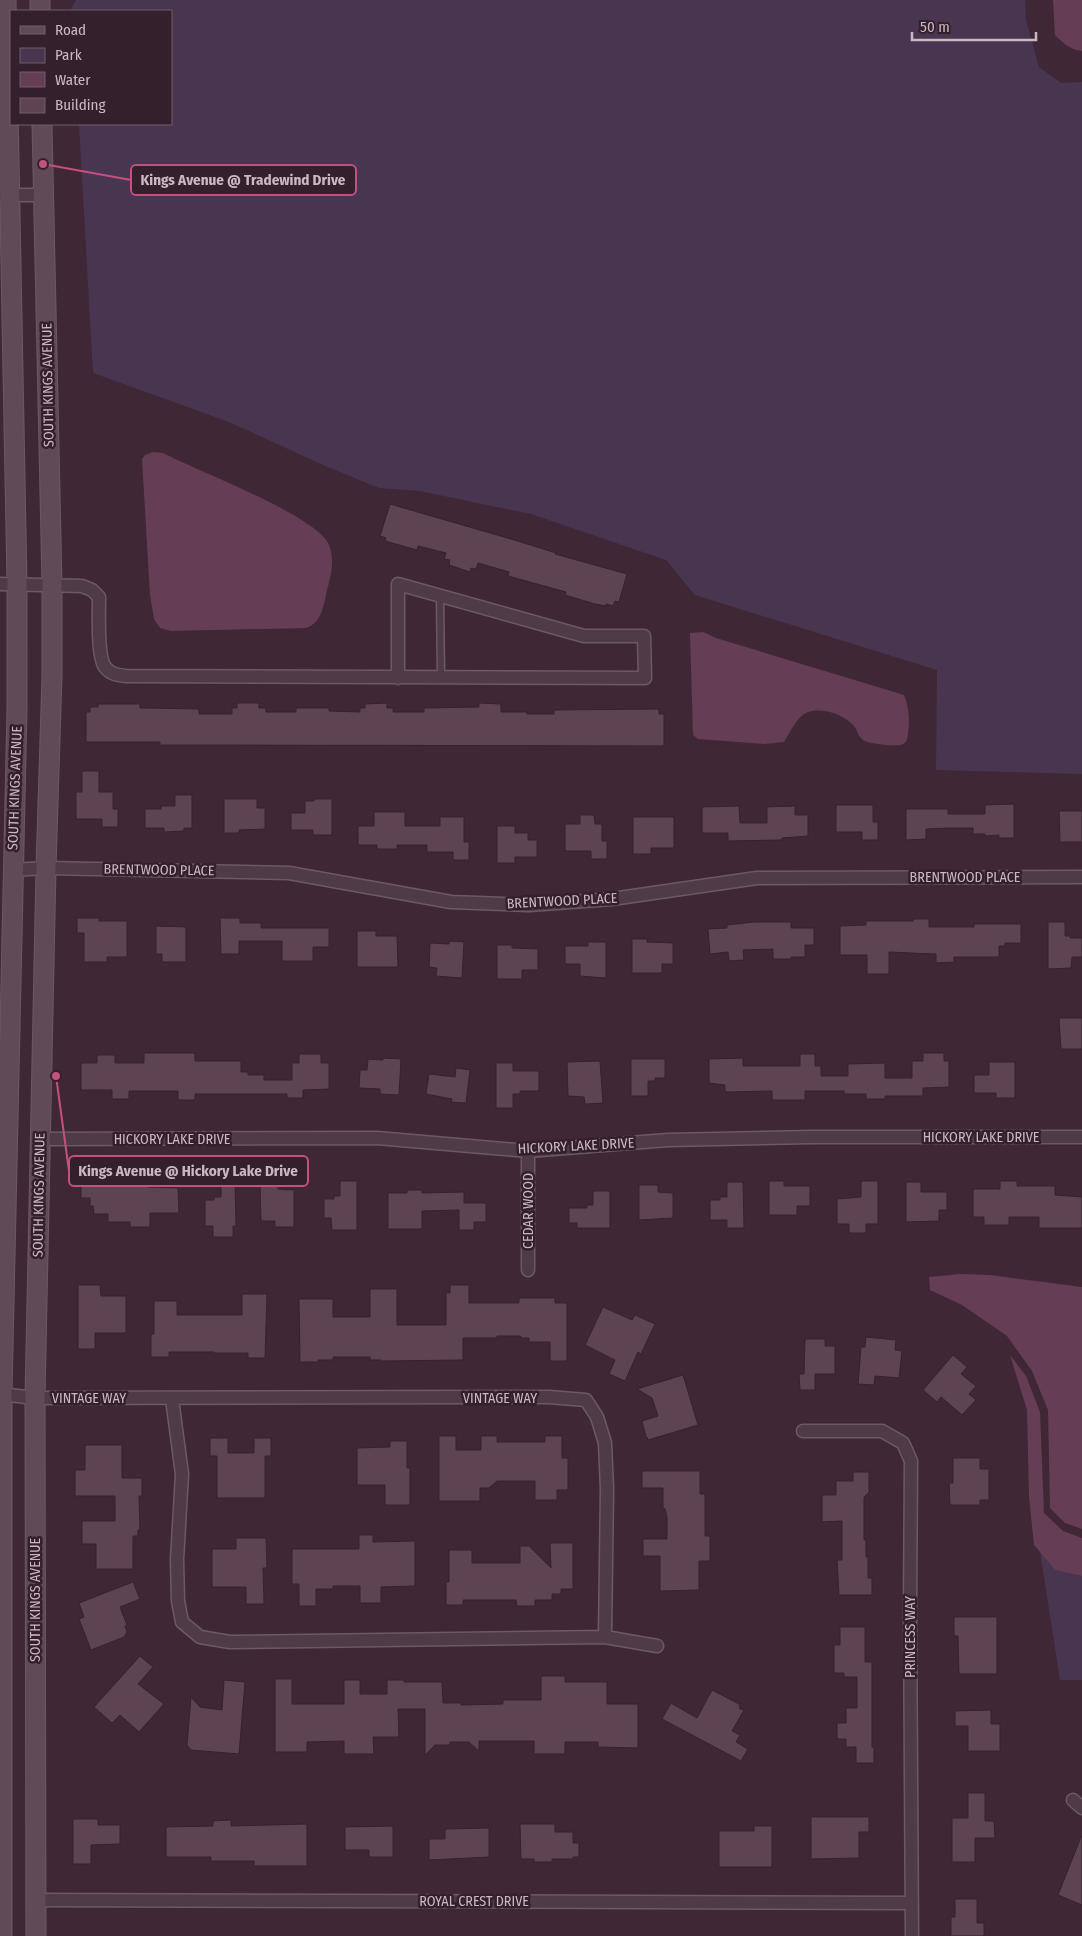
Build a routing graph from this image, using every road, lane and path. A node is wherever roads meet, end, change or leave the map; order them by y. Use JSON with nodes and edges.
{"nodes":[{"id":1,"x":6,"y":0,"type":"edge"},
{"id":2,"x":42,"y":125,"type":"edge"},
{"id":3,"x":5,"y":195,"type":"edge"},
{"id":4,"x":43,"y":195,"type":"junction"},
{"id":5,"x":9,"y":584,"type":"edge"},
{"id":6,"x":52,"y":585,"type":"junction"},
{"id":7,"x":440,"y":596,"type":"junction"},
{"id":8,"x":398,"y":678,"type":"junction"},
{"id":9,"x":442,"y":678,"type":"junction"},
{"id":10,"x":46,"y":868,"type":"junction"},
{"id":11,"x":12,"y":870,"type":"junction"},
{"id":12,"x":1082,"y":877,"type":"edge"},
{"id":13,"x":1082,"y":1138,"type":"edge"},
{"id":14,"x":41,"y":1139,"type":"junction"},
{"id":15,"x":528,"y":1151,"type":"junction"},
{"id":16,"x":3,"y":1209,"type":"edge"},
{"id":17,"x":528,"y":1270,"type":"dead end"},
{"id":18,"x":1,"y":1394,"type":"edge"},
{"id":19,"x":35,"y":1398,"type":"junction"},
{"id":20,"x":172,"y":1399,"type":"junction"},
{"id":21,"x":803,"y":1431,"type":"dead end"},
{"id":22,"x":605,"y":1637,"type":"junction"},
{"id":23,"x":657,"y":1646,"type":"dead end"},
{"id":24,"x":1,"y":1722,"type":"edge"},
{"id":25,"x":1,"y":1743,"type":"edge"},
{"id":26,"x":1,"y":1864,"type":"edge"},
{"id":27,"x":36,"y":1900,"type":"junction"},
{"id":28,"x":912,"y":1903,"type":"junction"},
{"id":29,"x":2,"y":1936,"type":"edge"},
{"id":30,"x":36,"y":1936,"type":"edge"},
{"id":31,"x":912,"y":1936,"type":"edge"}],
"edges":[{"from":1,"to":3,"type":"main road","name":"SOUTH KINGS AVENUE"},
{"from":2,"to":4,"type":"main road","name":"SOUTH KINGS AVENUE"},
{"from":3,"to":4,"type":"street"},
{"from":3,"to":5,"type":"main road","name":"SOUTH KINGS AVENUE"},
{"from":4,"to":6,"type":"main road","name":"SOUTH KINGS AVENUE"},
{"from":5,"to":6,"type":"street"},
{"from":5,"to":11,"type":"main road","name":"SOUTH KINGS AVENUE"},
{"from":6,"to":8,"type":"street"},
{"from":6,"to":10,"type":"main road","name":"SOUTH KINGS AVENUE"},
{"from":7,"to":8,"type":"street"},
{"from":7,"to":9,"type":"lane"},
{"from":7,"to":9,"type":"street"},
{"from":8,"to":9,"type":"street"},
{"from":10,"to":11,"type":"street","name":"BRENTWOOD PLACE"},
{"from":10,"to":12,"type":"street","name":"BRENTWOOD PLACE"},
{"from":10,"to":14,"type":"main road","name":"SOUTH KINGS AVENUE"},
{"from":11,"to":16,"type":"main road","name":"SOUTH KINGS AVENUE"},
{"from":13,"to":15,"type":"street","name":"HICKORY LAKE DRIVE"},
{"from":14,"to":15,"type":"street","name":"HICKORY LAKE DRIVE"},
{"from":14,"to":19,"type":"main road","name":"SOUTH KINGS AVENUE"},
{"from":15,"to":17,"type":"street","name":"CEDAR WOOD"},
{"from":16,"to":18,"type":"main road","name":"SOUTH KINGS AVENUE"},
{"from":18,"to":19,"type":"street","name":"VINTAGE WAY"},
{"from":18,"to":24,"type":"main road","name":"SOUTH KINGS AVENUE"},
{"from":19,"to":20,"type":"street","name":"VINTAGE WAY"},
{"from":19,"to":27,"type":"main road","name":"SOUTH KINGS AVENUE"},
{"from":20,"to":22,"type":"street"},
{"from":20,"to":22,"type":"street","name":"VINTAGE WAY"},
{"from":21,"to":28,"type":"street","name":"PRINCESS WAY"},
{"from":22,"to":23,"type":"street"},
{"from":24,"to":25,"type":"main road","name":"SOUTH KINGS AVENUE"},
{"from":25,"to":26,"type":"main road","name":"SOUTH KINGS AVENUE"},
{"from":26,"to":29,"type":"main road","name":"SOUTH KINGS AVENUE"},
{"from":27,"to":28,"type":"street","name":"ROYAL CREST DRIVE"},
{"from":27,"to":30,"type":"main road","name":"SOUTH KINGS AVENUE"},
{"from":28,"to":31,"type":"street","name":"PRINCESS WAY"}]}
